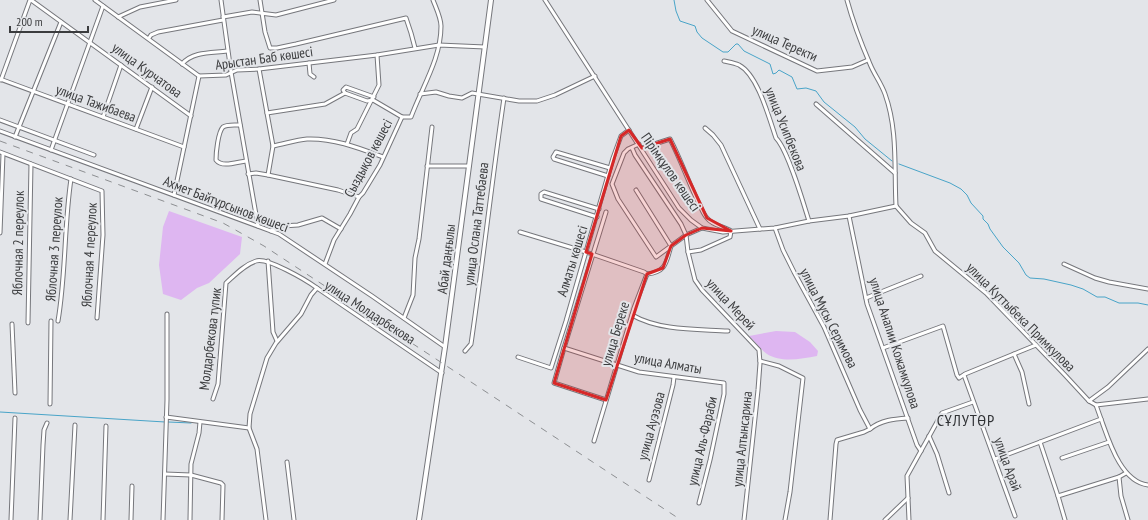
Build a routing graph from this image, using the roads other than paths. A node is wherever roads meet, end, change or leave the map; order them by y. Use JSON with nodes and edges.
{"nodes":[{"id":1,"x":31,"y":0,"type":"edge"},
{"id":2,"x":95,"y":0,"type":"edge"},
{"id":3,"x":176,"y":0,"type":"edge"},
{"id":4,"x":222,"y":0,"type":"edge"},
{"id":5,"x":260,"y":0,"type":"edge"},
{"id":6,"x":334,"y":0,"type":"edge"},
{"id":7,"x":433,"y":0,"type":"edge"},
{"id":8,"x":491,"y":0,"type":"edge"},
{"id":9,"x":546,"y":0,"type":"edge"},
{"id":10,"x":707,"y":0,"type":"edge"},
{"id":11,"x":847,"y":0,"type":"edge"},
{"id":12,"x":103,"y":6,"type":"junction"},
{"id":13,"x":262,"y":13,"type":"junction"},
{"id":14,"x":118,"y":17,"type":"junction"},
{"id":15,"x":223,"y":18,"type":"junction"},
{"id":16,"x":61,"y":22,"type":"junction"},
{"id":17,"x":149,"y":38,"type":"junction"},
{"id":18,"x":91,"y":43,"type":"junction"},
{"id":19,"x":439,"y":45,"type":"junction"},
{"id":20,"x":484,"y":47,"type":"junction"},
{"id":21,"x":415,"y":48,"type":"junction"},
{"id":22,"x":228,"y":51,"type":"junction"},
{"id":23,"x":376,"y":55,"type":"junction"},
{"id":24,"x":868,"y":60,"type":"junction"},
{"id":25,"x":724,"y":61,"type":"dead end"},
{"id":26,"x":309,"y":63,"type":"junction"},
{"id":27,"x":182,"y":64,"type":"junction"},
{"id":28,"x":121,"y":65,"type":"junction"},
{"id":29,"x":259,"y":69,"type":"junction"},
{"id":30,"x":231,"y":72,"type":"junction"},
{"id":31,"x":199,"y":76,"type":"junction"},
{"id":32,"x":595,"y":76,"type":"junction"},
{"id":33,"x":314,"y":77,"type":"dead end"},
{"id":34,"x":1,"y":80,"type":"edge"},
{"id":35,"x":152,"y":87,"type":"junction"},
{"id":36,"x":34,"y":92,"type":"junction"},
{"id":37,"x":345,"y":93,"type":"junction"},
{"id":38,"x":420,"y":94,"type":"junction"},
{"id":39,"x":478,"y":94,"type":"junction"},
{"id":40,"x":504,"y":98,"type":"junction"},
{"id":41,"x":373,"y":99,"type":"junction"},
{"id":42,"x":68,"y":104,"type":"junction"},
{"id":43,"x":816,"y":104,"type":"dead end"},
{"id":44,"x":267,"y":113,"type":"junction"},
{"id":45,"x":191,"y":116,"type":"junction"},
{"id":46,"x":103,"y":117,"type":"junction"},
{"id":47,"x":402,"y":117,"type":"junction"},
{"id":48,"x":0,"y":120,"type":"edge"},
{"id":49,"x":240,"y":125,"type":"junction"},
{"id":50,"x":19,"y":127,"type":"junction"},
{"id":51,"x":432,"y":127,"type":"dead end"},
{"id":52,"x":705,"y":128,"type":"dead end"},
{"id":53,"x":136,"y":129,"type":"junction"},
{"id":54,"x":629,"y":130,"type":"junction"},
{"id":55,"x":0,"y":131,"type":"edge"},
{"id":56,"x":15,"y":137,"type":"junction"},
{"id":57,"x":55,"y":140,"type":"junction"},
{"id":58,"x":348,"y":144,"type":"junction"},
{"id":59,"x":639,"y":144,"type":"junction"},
{"id":60,"x":273,"y":146,"type":"junction"},
{"id":61,"x":184,"y":147,"type":"junction"},
{"id":62,"x":632,"y":148,"type":"junction"},
{"id":63,"x":642,"y":148,"type":"junction"},
{"id":64,"x":51,"y":150,"type":"junction"},
{"id":65,"x":2,"y":153,"type":"edge"},
{"id":66,"x":94,"y":155,"type":"dead end"},
{"id":67,"x":383,"y":157,"type":"junction"},
{"id":68,"x":246,"y":161,"type":"junction"},
{"id":69,"x":31,"y":164,"type":"junction"},
{"id":70,"x":427,"y":166,"type":"junction"},
{"id":71,"x":469,"y":166,"type":"junction"},
{"id":72,"x":610,"y":168,"type":"junction"},
{"id":73,"x":895,"y":173,"type":"junction"},
{"id":74,"x":248,"y":174,"type":"junction"},
{"id":75,"x":268,"y":175,"type":"junction"},
{"id":76,"x":608,"y":176,"type":"junction"},
{"id":77,"x":70,"y":179,"type":"junction"},
{"id":78,"x":636,"y":190,"type":"dead end"},
{"id":79,"x":174,"y":195,"type":"junction"},
{"id":80,"x":359,"y":197,"type":"junction"},
{"id":81,"x":896,"y":206,"type":"junction"},
{"id":82,"x":599,"y":209,"type":"junction"},
{"id":83,"x":606,"y":212,"type":"dead end"},
{"id":84,"x":849,"y":216,"type":"junction"},
{"id":85,"x":597,"y":217,"type":"junction"},
{"id":86,"x":809,"y":221,"type":"junction"},
{"id":87,"x":258,"y":226,"type":"junction"},
{"id":88,"x":702,"y":228,"type":"junction"},
{"id":89,"x":775,"y":228,"type":"junction"},
{"id":90,"x":341,"y":229,"type":"junction"},
{"id":91,"x":760,"y":229,"type":"junction"},
{"id":92,"x":271,"y":231,"type":"junction"},
{"id":93,"x":731,"y":231,"type":"junction"},
{"id":94,"x":520,"y":232,"type":"dead end"},
{"id":95,"x":0,"y":233,"type":"edge"},
{"id":96,"x":686,"y":235,"type":"junction"},
{"id":97,"x":671,"y":246,"type":"junction"},
{"id":98,"x":586,"y":252,"type":"junction"},
{"id":99,"x":688,"y":252,"type":"junction"},
{"id":100,"x":592,"y":254,"type":"junction"},
{"id":101,"x":268,"y":262,"type":"junction"},
{"id":102,"x":325,"y":264,"type":"junction"},
{"id":103,"x":1064,"y":264,"type":"dead end"},
{"id":104,"x":646,"y":274,"type":"junction"},
{"id":105,"x":921,"y":276,"type":"dead end"},
{"id":106,"x":317,"y":288,"type":"junction"},
{"id":107,"x":1148,"y":289,"type":"edge"},
{"id":108,"x":866,"y":298,"type":"junction"},
{"id":109,"x":167,"y":314,"type":"dead end"},
{"id":110,"x":632,"y":315,"type":"junction"},
{"id":111,"x":97,"y":318,"type":"dead end"},
{"id":112,"x":404,"y":318,"type":"junction"},
{"id":113,"x":51,"y":321,"type":"dead end"},
{"id":114,"x":58,"y":321,"type":"dead end"},
{"id":115,"x":28,"y":323,"type":"dead end"},
{"id":116,"x":12,"y":324,"type":"dead end"},
{"id":117,"x":728,"y":331,"type":"dead end"},
{"id":118,"x":277,"y":341,"type":"junction"},
{"id":119,"x":1036,"y":345,"type":"junction"},
{"id":120,"x":445,"y":347,"type":"junction"},
{"id":121,"x":564,"y":348,"type":"junction"},
{"id":122,"x":883,"y":348,"type":"junction"},
{"id":123,"x":1148,"y":349,"type":"edge"},
{"id":124,"x":465,"y":351,"type":"dead end"},
{"id":125,"x":1014,"y":354,"type":"junction"},
{"id":126,"x":518,"y":357,"type":"dead end"},
{"id":127,"x":760,"y":361,"type":"junction"},
{"id":128,"x":618,"y":364,"type":"junction"},
{"id":129,"x":442,"y":372,"type":"junction"},
{"id":130,"x":964,"y":375,"type":"junction"},
{"id":131,"x":674,"y":377,"type":"junction"},
{"id":132,"x":724,"y":383,"type":"joint"},
{"id":133,"x":15,"y":393,"type":"dead end"},
{"id":134,"x":213,"y":399,"type":"dead end"},
{"id":135,"x":1148,"y":399,"type":"edge"},
{"id":136,"x":606,"y":400,"type":"junction"},
{"id":137,"x":973,"y":402,"type":"junction"},
{"id":138,"x":1089,"y":402,"type":"junction"},
{"id":139,"x":50,"y":404,"type":"dead end"},
{"id":140,"x":1029,"y":404,"type":"dead end"},
{"id":141,"x":1096,"y":405,"type":"junction"},
{"id":142,"x":166,"y":417,"type":"junction"},
{"id":143,"x":14,"y":418,"type":"dead end"},
{"id":144,"x":908,"y":418,"type":"junction"},
{"id":145,"x":1101,"y":419,"type":"junction"},
{"id":146,"x":200,"y":422,"type":"junction"},
{"id":147,"x":47,"y":423,"type":"dead end"},
{"id":148,"x":75,"y":424,"type":"dead end"},
{"id":149,"x":106,"y":426,"type":"dead end"},
{"id":150,"x":249,"y":428,"type":"junction"},
{"id":151,"x":870,"y":429,"type":"junction"},
{"id":152,"x":929,"y":436,"type":"junction"},
{"id":153,"x":594,"y":441,"type":"dead end"},
{"id":154,"x":1040,"y":442,"type":"junction"},
{"id":155,"x":1109,"y":442,"type":"junction"},
{"id":156,"x":921,"y":451,"type":"junction"},
{"id":157,"x":1062,"y":458,"type":"dead end"},
{"id":158,"x":995,"y":459,"type":"junction"},
{"id":159,"x":287,"y":462,"type":"dead end"},
{"id":160,"x":1126,"y":473,"type":"junction"},
{"id":161,"x":165,"y":474,"type":"junction"},
{"id":162,"x":191,"y":475,"type":"junction"},
{"id":163,"x":1119,"y":478,"type":"junction"},
{"id":164,"x":649,"y":480,"type":"dead end"},
{"id":165,"x":1148,"y":485,"type":"edge"},
{"id":166,"x":132,"y":486,"type":"dead end"},
{"id":167,"x":949,"y":493,"type":"dead end"},
{"id":168,"x":1058,"y":496,"type":"junction"},
{"id":169,"x":908,"y":498,"type":"junction"},
{"id":170,"x":699,"y":503,"type":"dead end"},
{"id":171,"x":1015,"y":516,"type":"dead end"},
{"id":172,"x":11,"y":520,"type":"edge"},
{"id":173,"x":40,"y":520,"type":"edge"},
{"id":174,"x":70,"y":520,"type":"edge"},
{"id":175,"x":103,"y":520,"type":"edge"},
{"id":176,"x":132,"y":520,"type":"edge"},
{"id":177,"x":163,"y":520,"type":"edge"},
{"id":178,"x":190,"y":520,"type":"edge"},
{"id":179,"x":222,"y":520,"type":"edge"},
{"id":180,"x":266,"y":520,"type":"edge"},
{"id":181,"x":294,"y":520,"type":"edge"},
{"id":182,"x":419,"y":520,"type":"edge"},
{"id":183,"x":744,"y":520,"type":"edge"},
{"id":184,"x":784,"y":520,"type":"edge"},
{"id":185,"x":830,"y":520,"type":"edge"},
{"id":186,"x":885,"y":520,"type":"edge"},
{"id":187,"x":909,"y":520,"type":"edge"},
{"id":188,"x":1065,"y":520,"type":"edge"},
{"id":189,"x":1128,"y":520,"type":"edge"}],
"edges":[{"from":1,"to":16,"type":"street","name":"улица Курчатова"},
{"from":1,"to":34,"type":"street"},
{"from":2,"to":12,"type":"street","name":"Арыстан Баб көшесі"},
{"from":3,"to":14,"type":"street"},
{"from":4,"to":15,"type":"street"},
{"from":5,"to":13,"type":"street"},
{"from":6,"to":13,"type":"street"},
{"from":7,"to":19,"type":"street","name":"Сыздықов көшесі"},
{"from":8,"to":20,"type":"street","name":"Абай даңғылы"},
{"from":9,"to":32,"type":"street","name":"Пірімқұлов көшесі"},
{"from":10,"to":24,"type":"street","name":"улица Теректи"},
{"from":11,"to":24,"type":"street"},
{"from":12,"to":14,"type":"street","name":"Арыстан Баб көшесі"},
{"from":12,"to":18,"type":"street"},
{"from":13,"to":15,"type":"street"},
{"from":13,"to":21,"type":"street"},
{"from":14,"to":17,"type":"street","name":"Арыстан Баб көшесі"},
{"from":15,"to":17,"type":"street"},
{"from":15,"to":22,"type":"street"},
{"from":16,"to":18,"type":"street","name":"улица Курчатова"},
{"from":16,"to":36,"type":"street"},
{"from":17,"to":27,"type":"street","name":"Арыстан Баб көшесі"},
{"from":18,"to":28,"type":"street","name":"улица Курчатова"},
{"from":18,"to":42,"type":"street"},
{"from":19,"to":20,"type":"street","name":"Арыстан Баб көшесі"},
{"from":19,"to":21,"type":"street","name":"Арыстан Баб көшесі"},
{"from":19,"to":38,"type":"street","name":"Сыздықов көшесі"},
{"from":20,"to":39,"type":"street","name":"Абай даңғылы"},
{"from":21,"to":23,"type":"street","name":"Арыстан Баб көшесі"},
{"from":22,"to":27,"type":"street"},
{"from":22,"to":30,"type":"street"},
{"from":23,"to":26,"type":"street","name":"Арыстан Баб көшесі"},
{"from":23,"to":41,"type":"street"},
{"from":24,"to":73,"type":"street"},
{"from":25,"to":86,"type":"street","name":"улица Усипбекова"},
{"from":26,"to":29,"type":"street","name":"Арыстан Баб көшесі"},
{"from":26,"to":33,"type":"street"},
{"from":27,"to":31,"type":"street","name":"Арыстан Баб көшесі"},
{"from":28,"to":35,"type":"street","name":"улица Курчатова"},
{"from":28,"to":46,"type":"street"},
{"from":29,"to":30,"type":"street","name":"Арыстан Баб көшесі"},
{"from":29,"to":44,"type":"street"},
{"from":30,"to":31,"type":"street","name":"Арыстан Баб көшесі"},
{"from":30,"to":49,"type":"street"},
{"from":31,"to":45,"type":"street"},
{"from":32,"to":40,"type":"street"},
{"from":32,"to":54,"type":"street","name":"Пірімқұлов көшесі"},
{"from":34,"to":36,"type":"street","name":"улица Тажибаева"},
{"from":35,"to":45,"type":"street","name":"улица Курчатова"},
{"from":35,"to":53,"type":"street"},
{"from":36,"to":42,"type":"street","name":"улица Тажибаева"},
{"from":36,"to":50,"type":"street"},
{"from":37,"to":41,"type":"street"},
{"from":37,"to":41,"type":"street"},
{"from":37,"to":44,"type":"street"},
{"from":38,"to":39,"type":"street"},
{"from":38,"to":47,"type":"street","name":"Сыздықов көшесі"},
{"from":39,"to":40,"type":"street"},
{"from":39,"to":71,"type":"street","name":"Абай даңғылы"},
{"from":40,"to":124,"type":"street","name":"улица Ослана Таттебаева"},
{"from":41,"to":47,"type":"street"},
{"from":41,"to":58,"type":"street"},
{"from":42,"to":46,"type":"street","name":"улица Тажибаева"},
{"from":42,"to":57,"type":"street"},
{"from":43,"to":73,"type":"street"},
{"from":44,"to":60,"type":"street"},
{"from":45,"to":61,"type":"street"},
{"from":46,"to":53,"type":"street","name":"улица Тажибаева"},
{"from":47,"to":67,"type":"street","name":"Сыздықов көшесі"},
{"from":48,"to":50,"type":"street"},
{"from":49,"to":68,"type":"street"},
{"from":49,"to":68,"type":"street"},
{"from":50,"to":56,"type":"street"},
{"from":50,"to":57,"type":"street"},
{"from":51,"to":70,"type":"street"},
{"from":52,"to":91,"type":"street"},
{"from":53,"to":61,"type":"street","name":"улица Тажибаева"},
{"from":54,"to":59,"type":"street","name":"Пірімқұлов көшесі"},
{"from":54,"to":72,"type":"street","name":"Алматы көшесі"},
{"from":55,"to":56,"type":"street","name":"Ахмет Байтұрсынов көшесі"},
{"from":56,"to":64,"type":"street","name":"Ахмет Байтұрсынов көшесі"},
{"from":57,"to":64,"type":"street"},
{"from":57,"to":66,"type":"street"},
{"from":58,"to":60,"type":"street"},
{"from":58,"to":67,"type":"street"},
{"from":59,"to":62,"type":"street"},
{"from":59,"to":63,"type":"street","name":"Пірімқұлов көшесі"},
{"from":60,"to":75,"type":"street"},
{"from":61,"to":79,"type":"street"},
{"from":62,"to":96,"type":"street"},
{"from":62,"to":97,"type":"street"},
{"from":63,"to":88,"type":"street","name":"Пірімқұлов көшесі"},
{"from":63,"to":93,"type":"street"},
{"from":64,"to":79,"type":"street","name":"Ахмет Байтұрсынов көшесі"},
{"from":65,"to":69,"type":"street"},
{"from":65,"to":95,"type":"street"},
{"from":67,"to":80,"type":"street","name":"Сыздықов көшесі"},
{"from":68,"to":74,"type":"street"},
{"from":69,"to":77,"type":"street"},
{"from":69,"to":115,"type":"street","name":"Яблочная 2 переулок"},
{"from":70,"to":71,"type":"street"},
{"from":70,"to":112,"type":"street"},
{"from":71,"to":120,"type":"street","name":"Абай даңғылы"},
{"from":72,"to":76,"type":"street","name":"Алматы көшесі"},
{"from":72,"to":76,"type":"street"},
{"from":73,"to":81,"type":"street"},
{"from":74,"to":75,"type":"street"},
{"from":74,"to":87,"type":"street"},
{"from":75,"to":80,"type":"street"},
{"from":76,"to":82,"type":"street","name":"Алматы көшесі"},
{"from":77,"to":111,"type":"street","name":"Яблочная 4 переулок"},
{"from":77,"to":114,"type":"street","name":"Яблочная 3 переулок"},
{"from":78,"to":97,"type":"street"},
{"from":79,"to":87,"type":"street","name":"Ахмет Байтұрсынов көшесі"},
{"from":80,"to":90,"type":"street","name":"Сыздықов көшесі"},
{"from":81,"to":84,"type":"street","name":"Пірімқұлов көшесі"},
{"from":81,"to":119,"type":"street","name":"улица Куттыбека Примкулова"},
{"from":82,"to":85,"type":"street","name":"Алматы көшесі"},
{"from":82,"to":85,"type":"street"},
{"from":83,"to":100,"type":"street"},
{"from":84,"to":86,"type":"street","name":"Пірімқұлов көшесі"},
{"from":84,"to":108,"type":"street","name":"улица Анапии Кожамкулова"},
{"from":85,"to":98,"type":"street","name":"Алматы көшесі"},
{"from":86,"to":89,"type":"street","name":"Пірімқұлов көшесі"},
{"from":87,"to":92,"type":"street","name":"Ахмет Байтұрсынов көшесі"},
{"from":88,"to":93,"type":"street","name":"Пірімқұлов көшесі"},
{"from":88,"to":96,"type":"street"},
{"from":89,"to":91,"type":"street","name":"Пірімқұлов көшесі"},
{"from":89,"to":151,"type":"street","name":"улица Мусы Серимова"},
{"from":90,"to":92,"type":"street"},
{"from":90,"to":102,"type":"street","name":"Сыздықов көшесі"},
{"from":91,"to":93,"type":"street","name":"Пірімқұлов көшесі"},
{"from":92,"to":102,"type":"street","name":"Ахмет Байтұрсынов көшесі"},
{"from":93,"to":99,"type":"street"},
{"from":94,"to":98,"type":"street"},
{"from":96,"to":97,"type":"street"},
{"from":96,"to":99,"type":"street","name":"улица Мерей"},
{"from":97,"to":104,"type":"street"},
{"from":98,"to":100,"type":"street"},
{"from":98,"to":126,"type":"street","name":"Алматы көшесі"},
{"from":99,"to":127,"type":"street","name":"улица Мерей"},
{"from":100,"to":104,"type":"street"},
{"from":100,"to":121,"type":"street"},
{"from":101,"to":106,"type":"street"},
{"from":101,"to":118,"type":"street"},
{"from":101,"to":134,"type":"street","name":"Молдарбекова тупик"},
{"from":102,"to":112,"type":"street","name":"Ахмет Байтұрсынов көшесі"},
{"from":103,"to":107,"type":"street"},
{"from":104,"to":110,"type":"street","name":"улица Береке"},
{"from":105,"to":108,"type":"street"},
{"from":106,"to":118,"type":"street","name":"улица Молдарбекова"},
{"from":106,"to":129,"type":"street","name":"улица Молдарбекова"},
{"from":108,"to":122,"type":"street","name":"улица Анапии Кожамкулова"},
{"from":109,"to":142,"type":"street"},
{"from":110,"to":117,"type":"street"},
{"from":110,"to":128,"type":"street","name":"улица Береке"},
{"from":112,"to":120,"type":"street","name":"Ахмет Байтұрсынов көшесі"},
{"from":113,"to":139,"type":"street"},
{"from":116,"to":133,"type":"street"},
{"from":118,"to":150,"type":"street","name":"улица Молдарбекова"},
{"from":119,"to":125,"type":"street"},
{"from":119,"to":138,"type":"street","name":"улица Куттыбека Примкулова"},
{"from":120,"to":129,"type":"street","name":"Абай даңғылы"},
{"from":121,"to":128,"type":"street","name":"улица Алматы"},
{"from":121,"to":136,"type":"street"},
{"from":122,"to":130,"type":"street"},
{"from":122,"to":144,"type":"street","name":"улица Анапии Кожамкулова"},
{"from":123,"to":138,"type":"street"},
{"from":125,"to":130,"type":"street"},
{"from":125,"to":140,"type":"street"},
{"from":127,"to":183,"type":"street","name":"улица Алтынсарина"},
{"from":127,"to":184,"type":"street"},
{"from":128,"to":131,"type":"street","name":"улица Алматы"},
{"from":128,"to":136,"type":"street","name":"улица Береке"},
{"from":129,"to":182,"type":"street","name":"Абай даңғылы"},
{"from":130,"to":137,"type":"street","name":"улица Арай"},
{"from":131,"to":132,"type":"street","name":"улица Алматы"},
{"from":131,"to":164,"type":"street","name":"улица Ауэзова"},
{"from":132,"to":170,"type":"street","name":"улица Аль-Фараби"},
{"from":135,"to":141,"type":"street","name":"улица Куттыбека Примкулова"},
{"from":136,"to":153,"type":"street","name":"улица Береке"},
{"from":137,"to":152,"type":"street"},
{"from":137,"to":158,"type":"street","name":"улица Арай"},
{"from":138,"to":141,"type":"street","name":"улица Куттыбека Примкулова"},
{"from":141,"to":145,"type":"street"},
{"from":142,"to":146,"type":"street"},
{"from":142,"to":161,"type":"street"},
{"from":143,"to":172,"type":"street"},
{"from":144,"to":151,"type":"street"},
{"from":144,"to":156,"type":"street","name":"улица Анапии Кожамкулова"},
{"from":145,"to":154,"type":"street"},
{"from":145,"to":155,"type":"street"},
{"from":146,"to":150,"type":"street"},
{"from":146,"to":162,"type":"street"},
{"from":147,"to":173,"type":"street"},
{"from":148,"to":174,"type":"street"},
{"from":149,"to":175,"type":"street"},
{"from":150,"to":180,"type":"street","name":"улица Молдарбекова"},
{"from":151,"to":185,"type":"street"},
{"from":152,"to":156,"type":"street"},
{"from":152,"to":167,"type":"street"},
{"from":154,"to":158,"type":"street"},
{"from":154,"to":168,"type":"street"},
{"from":155,"to":157,"type":"street"},
{"from":155,"to":160,"type":"street"},
{"from":156,"to":169,"type":"street"},
{"from":158,"to":171,"type":"street","name":"улица Арай"},
{"from":159,"to":181,"type":"street"},
{"from":160,"to":163,"type":"street"},
{"from":160,"to":165,"type":"street"},
{"from":161,"to":162,"type":"street"},
{"from":161,"to":177,"type":"street"},
{"from":162,"to":178,"type":"street"},
{"from":162,"to":179,"type":"street"},
{"from":163,"to":168,"type":"street"},
{"from":163,"to":189,"type":"street"},
{"from":166,"to":176,"type":"street"},
{"from":168,"to":188,"type":"street"},
{"from":169,"to":186,"type":"street"},
{"from":169,"to":187,"type":"street"}]}
